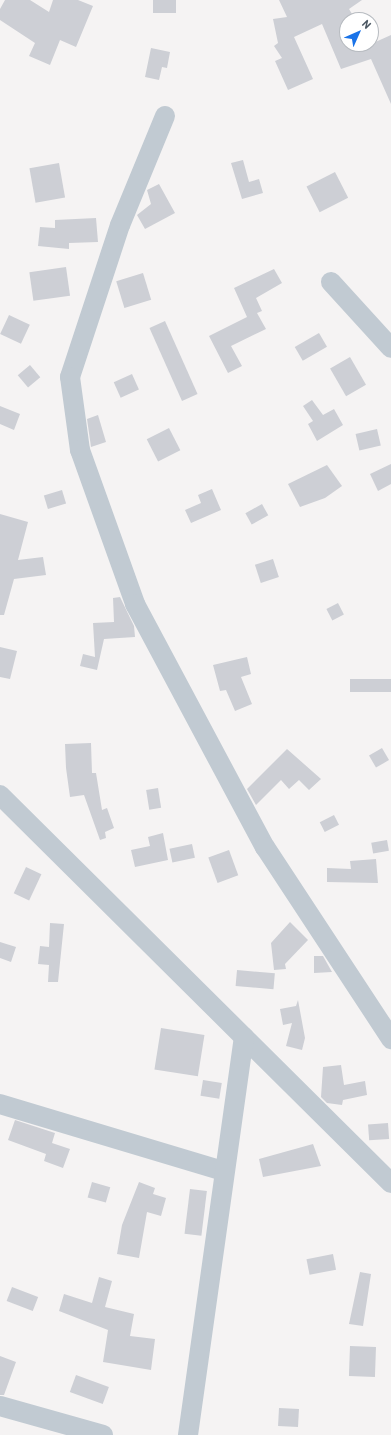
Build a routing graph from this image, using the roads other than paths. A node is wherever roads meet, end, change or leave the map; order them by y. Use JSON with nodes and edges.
{"nodes":[{"id":1,"x":165,"y":116,"type":"dead end"},
{"id":2,"x":331,"y":282,"type":"dead end"},
{"id":3,"x":391,"y":348,"type":"edge"},
{"id":4,"x":0,"y":795,"type":"edge"},
{"id":5,"x":244,"y":1037,"type":"junction"},
{"id":6,"x":391,"y":1039,"type":"edge"},
{"id":7,"x":0,"y":1104,"type":"edge"},
{"id":8,"x":223,"y":1171,"type":"junction"},
{"id":9,"x":391,"y":1183,"type":"edge"},
{"id":10,"x":0,"y":1406,"type":"edge"},
{"id":11,"x":103,"y":1435,"type":"edge"},
{"id":12,"x":188,"y":1435,"type":"edge"}],
"edges":[{"from":1,"to":6,"type":"street"},
{"from":2,"to":3,"type":"street"},
{"from":4,"to":5,"type":"street"},
{"from":5,"to":8,"type":"street"},
{"from":5,"to":9,"type":"street"},
{"from":7,"to":8,"type":"street"},
{"from":8,"to":12,"type":"street"},
{"from":10,"to":11,"type":"street"}]}
